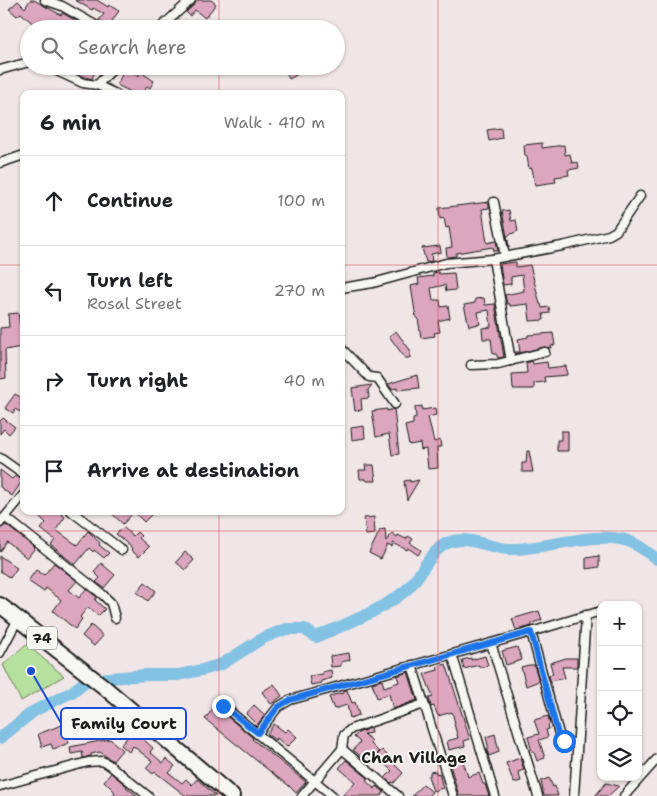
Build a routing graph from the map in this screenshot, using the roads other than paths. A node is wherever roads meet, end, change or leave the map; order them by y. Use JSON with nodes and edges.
{"nodes":[{"id":1,"x":45,"y":0,"type":"edge"},
{"id":2,"x":191,"y":0,"type":"edge"},
{"id":3,"x":86,"y":20,"type":"edge"},
{"id":4,"x":169,"y":20,"type":"edge"},
{"id":5,"x":20,"y":64,"type":"edge"},
{"id":6,"x":0,"y":70,"type":"edge"},
{"id":7,"x":66,"y":75,"type":"edge"},
{"id":8,"x":107,"y":75,"type":"edge"},
{"id":9,"x":97,"y":85,"type":"junction"},
{"id":10,"x":108,"y":90,"type":"edge"},
{"id":11,"x":20,"y":156,"type":"edge"},
{"id":12,"x":0,"y":163,"type":"edge"},
{"id":13,"x":640,"y":196,"type":"dead end"},
{"id":14,"x":494,"y":202,"type":"dead end"},
{"id":15,"x":505,"y":256,"type":"junction"},
{"id":16,"x":493,"y":259,"type":"junction"},
{"id":17,"x":345,"y":288,"type":"edge"},
{"id":18,"x":345,"y":352,"type":"edge"},
{"id":19,"x":545,"y":352,"type":"dead end"},
{"id":20,"x":511,"y":362,"type":"junction"},
{"id":21,"x":472,"y":366,"type":"dead end"},
{"id":22,"x":395,"y":404,"type":"dead end"},
{"id":23,"x":0,"y":458,"type":"edge"},
{"id":24,"x":20,"y":473,"type":"edge"},
{"id":25,"x":20,"y":499,"type":"edge"},
{"id":26,"x":76,"y":515,"type":"edge"},
{"id":27,"x":3,"y":520,"type":"edge"},
{"id":28,"x":122,"y":550,"type":"dead end"},
{"id":29,"x":0,"y":605,"type":"edge"},
{"id":30,"x":597,"y":612,"type":"edge"},
{"id":31,"x":586,"y":615,"type":"junction"},
{"id":32,"x":115,"y":618,"type":"dead end"},
{"id":33,"x":18,"y":619,"type":"junction"},
{"id":34,"x":531,"y":632,"type":"junction"},
{"id":35,"x":491,"y":643,"type":"junction"},
{"id":36,"x":0,"y":653,"type":"edge"},
{"id":37,"x":452,"y":654,"type":"junction"},
{"id":38,"x":412,"y":664,"type":"junction"},
{"id":39,"x":424,"y":704,"type":"junction"},
{"id":40,"x":223,"y":706,"type":"dead end"},
{"id":41,"x":258,"y":733,"type":"junction"},
{"id":42,"x":577,"y":744,"type":"junction"},
{"id":43,"x":342,"y":749,"type":"junction"},
{"id":44,"x":656,"y":762,"type":"edge"},
{"id":45,"x":315,"y":781,"type":"junction"},
{"id":46,"x":0,"y":786,"type":"edge"},
{"id":47,"x":148,"y":796,"type":"edge"},
{"id":48,"x":232,"y":796,"type":"edge"},
{"id":49,"x":302,"y":796,"type":"edge"},
{"id":50,"x":333,"y":796,"type":"edge"},
{"id":51,"x":398,"y":796,"type":"edge"},
{"id":52,"x":453,"y":796,"type":"edge"},
{"id":53,"x":495,"y":796,"type":"edge"},
{"id":54,"x":538,"y":796,"type":"edge"},
{"id":55,"x":574,"y":796,"type":"edge"},
{"id":56,"x":624,"y":796,"type":"edge"}],
"edges":[{"from":1,"to":3,"type":"street"},
{"from":2,"to":4,"type":"street"},
{"from":5,"to":6,"type":"street"},
{"from":7,"to":9,"type":"street"},
{"from":8,"to":9,"type":"street"},
{"from":9,"to":10,"type":"street"},
{"from":11,"to":12,"type":"street"},
{"from":13,"to":15,"type":"street"},
{"from":14,"to":15,"type":"street"},
{"from":15,"to":16,"type":"street"},
{"from":16,"to":17,"type":"street"},
{"from":16,"to":20,"type":"street"},
{"from":18,"to":22,"type":"street"},
{"from":19,"to":20,"type":"street"},
{"from":20,"to":21,"type":"street"},
{"from":23,"to":24,"type":"street"},
{"from":25,"to":27,"type":"street"},
{"from":26,"to":28,"type":"street"},
{"from":27,"to":32,"type":"street"},
{"from":29,"to":33,"type":"highway","number":"74"},
{"from":30,"to":31,"type":"street"},
{"from":31,"to":34,"type":"street"},
{"from":31,"to":42,"type":"street"},
{"from":33,"to":36,"type":"street"},
{"from":33,"to":48,"type":"highway","number":"74"},
{"from":34,"to":35,"type":"street"},
{"from":34,"to":42,"type":"street"},
{"from":35,"to":37,"type":"street"},
{"from":35,"to":54,"type":"street"},
{"from":37,"to":38,"type":"street"},
{"from":37,"to":53,"type":"street"},
{"from":38,"to":39,"type":"street"},
{"from":38,"to":41,"type":"street"},
{"from":39,"to":43,"type":"street"},
{"from":39,"to":52,"type":"street"},
{"from":40,"to":41,"type":"street"},
{"from":41,"to":45,"type":"street"},
{"from":42,"to":55,"type":"street"},
{"from":43,"to":45,"type":"street"},
{"from":43,"to":51,"type":"street"},
{"from":44,"to":56,"type":"street"},
{"from":45,"to":49,"type":"street"},
{"from":45,"to":50,"type":"street"},
{"from":46,"to":47,"type":"street"}]}
